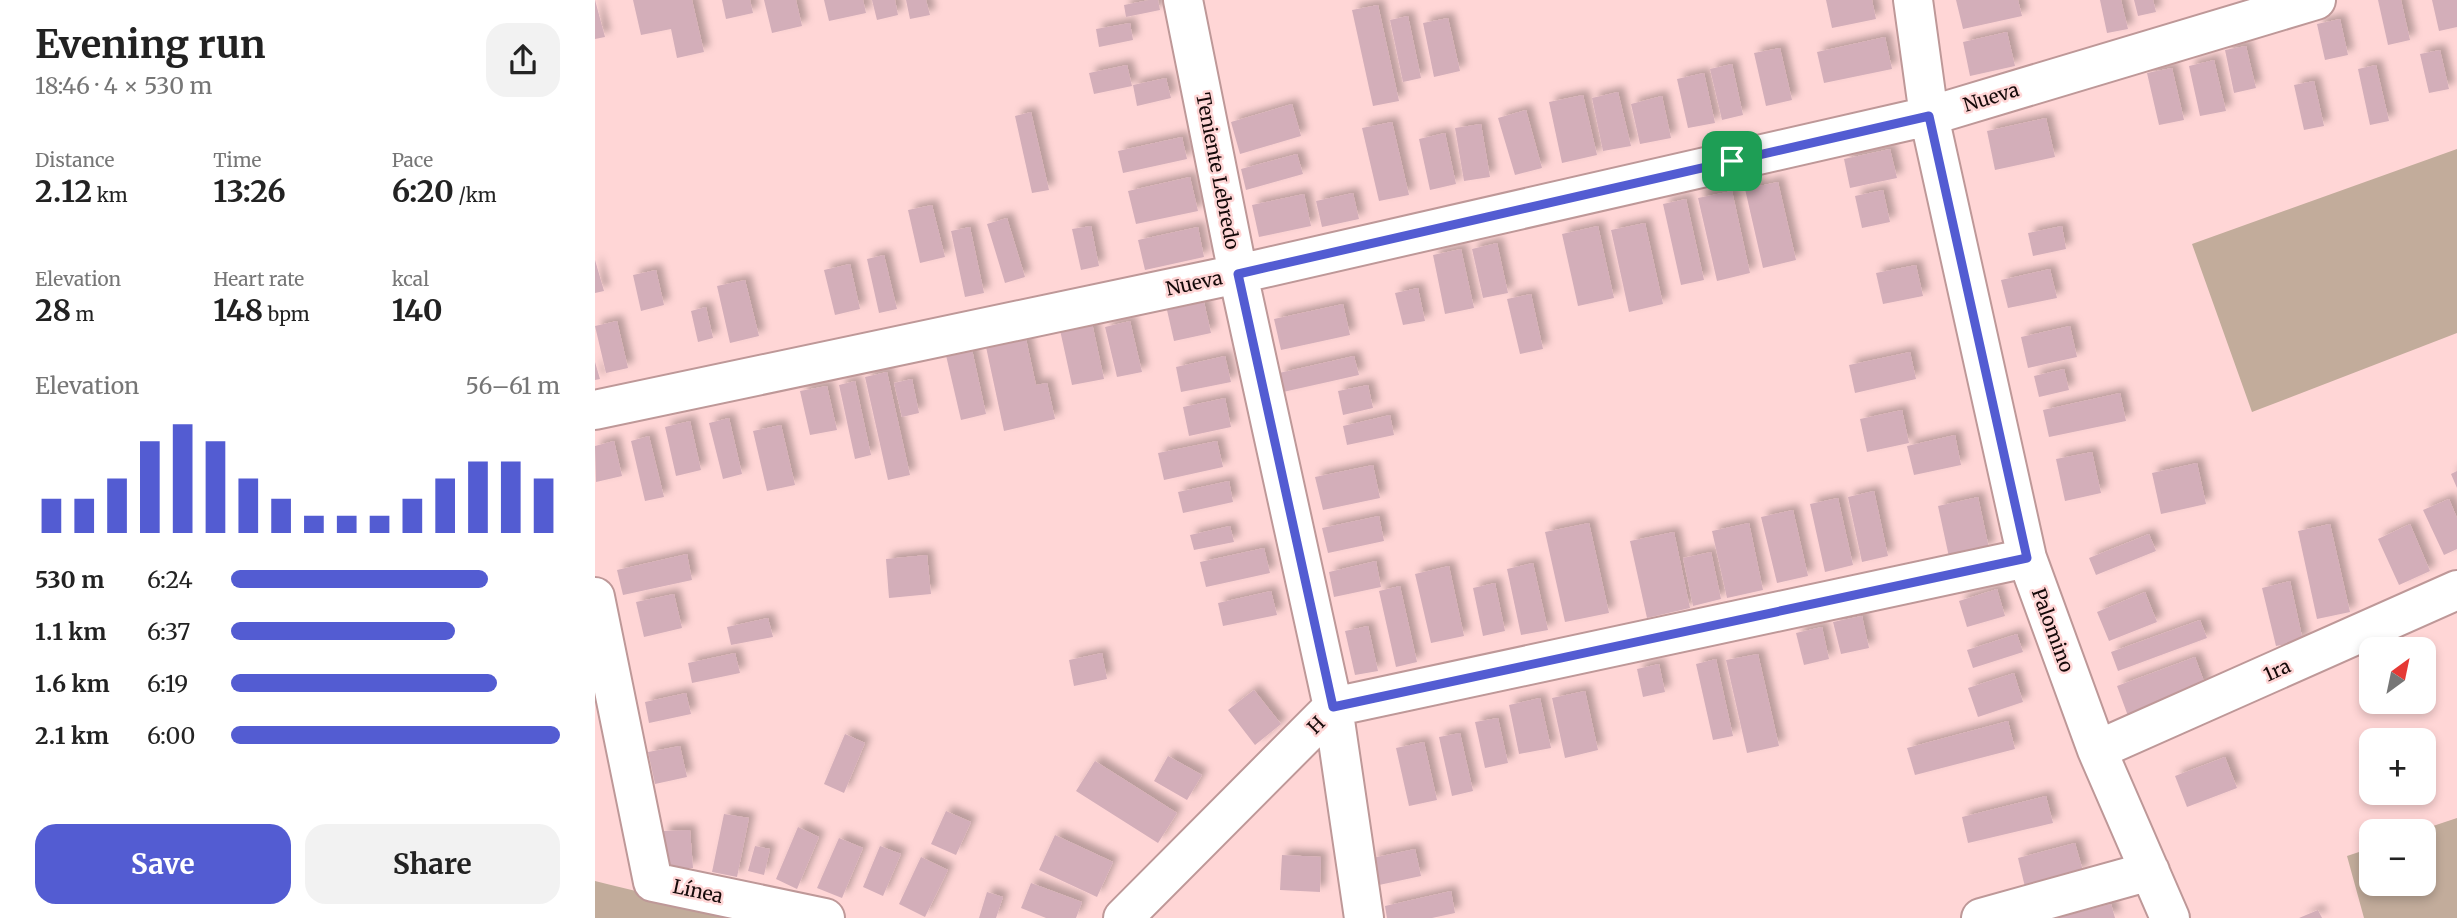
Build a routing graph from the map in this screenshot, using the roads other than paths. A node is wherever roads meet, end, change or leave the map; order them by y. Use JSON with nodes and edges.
{"nodes":[{"id":1,"x":1183,"y":0,"type":"edge"},
{"id":2,"x":1913,"y":0,"type":"edge"},
{"id":3,"x":2316,"y":0,"type":"edge"},
{"id":4,"x":1929,"y":116,"type":"junction"},
{"id":5,"x":1238,"y":274,"type":"junction"},
{"id":6,"x":595,"y":410,"type":"edge"},
{"id":7,"x":2027,"y":558,"type":"junction"},
{"id":8,"x":2457,"y":590,"type":"edge"},
{"id":9,"x":595,"y":597,"type":"edge"},
{"id":10,"x":1333,"y":707,"type":"junction"},
{"id":11,"x":2097,"y":750,"type":"junction"},
{"id":12,"x":2150,"y":871,"type":"junction"},
{"id":13,"x":825,"y":918,"type":"edge"},
{"id":14,"x":1123,"y":918,"type":"edge"},
{"id":15,"x":1364,"y":918,"type":"edge"},
{"id":16,"x":1981,"y":918,"type":"edge"},
{"id":17,"x":2170,"y":918,"type":"edge"}],
"edges":[{"from":1,"to":5,"type":"street","name":"Teniente Lebredo"},
{"from":2,"to":4,"type":"street","name":"Palomino"},
{"from":3,"to":4,"type":"street","name":"Nueva"},
{"from":4,"to":5,"type":"street","name":"Nueva"},
{"from":4,"to":7,"type":"street","name":"Palomino"},
{"from":5,"to":6,"type":"street","name":"Nueva"},
{"from":5,"to":10,"type":"street","name":"Teniente Lebredo"},
{"from":7,"to":10,"type":"street","name":"H"},
{"from":7,"to":11,"type":"street","name":"Palomino"},
{"from":8,"to":11,"type":"street","name":"1ra"},
{"from":9,"to":13,"type":"street","name":"Línea"},
{"from":10,"to":14,"type":"street","name":"H"},
{"from":10,"to":15,"type":"street","name":"Teniente Lebredo"},
{"from":11,"to":12,"type":"street","name":"Palomino"},
{"from":12,"to":16,"type":"street"},
{"from":12,"to":17,"type":"street","name":"Palomino"}]}
